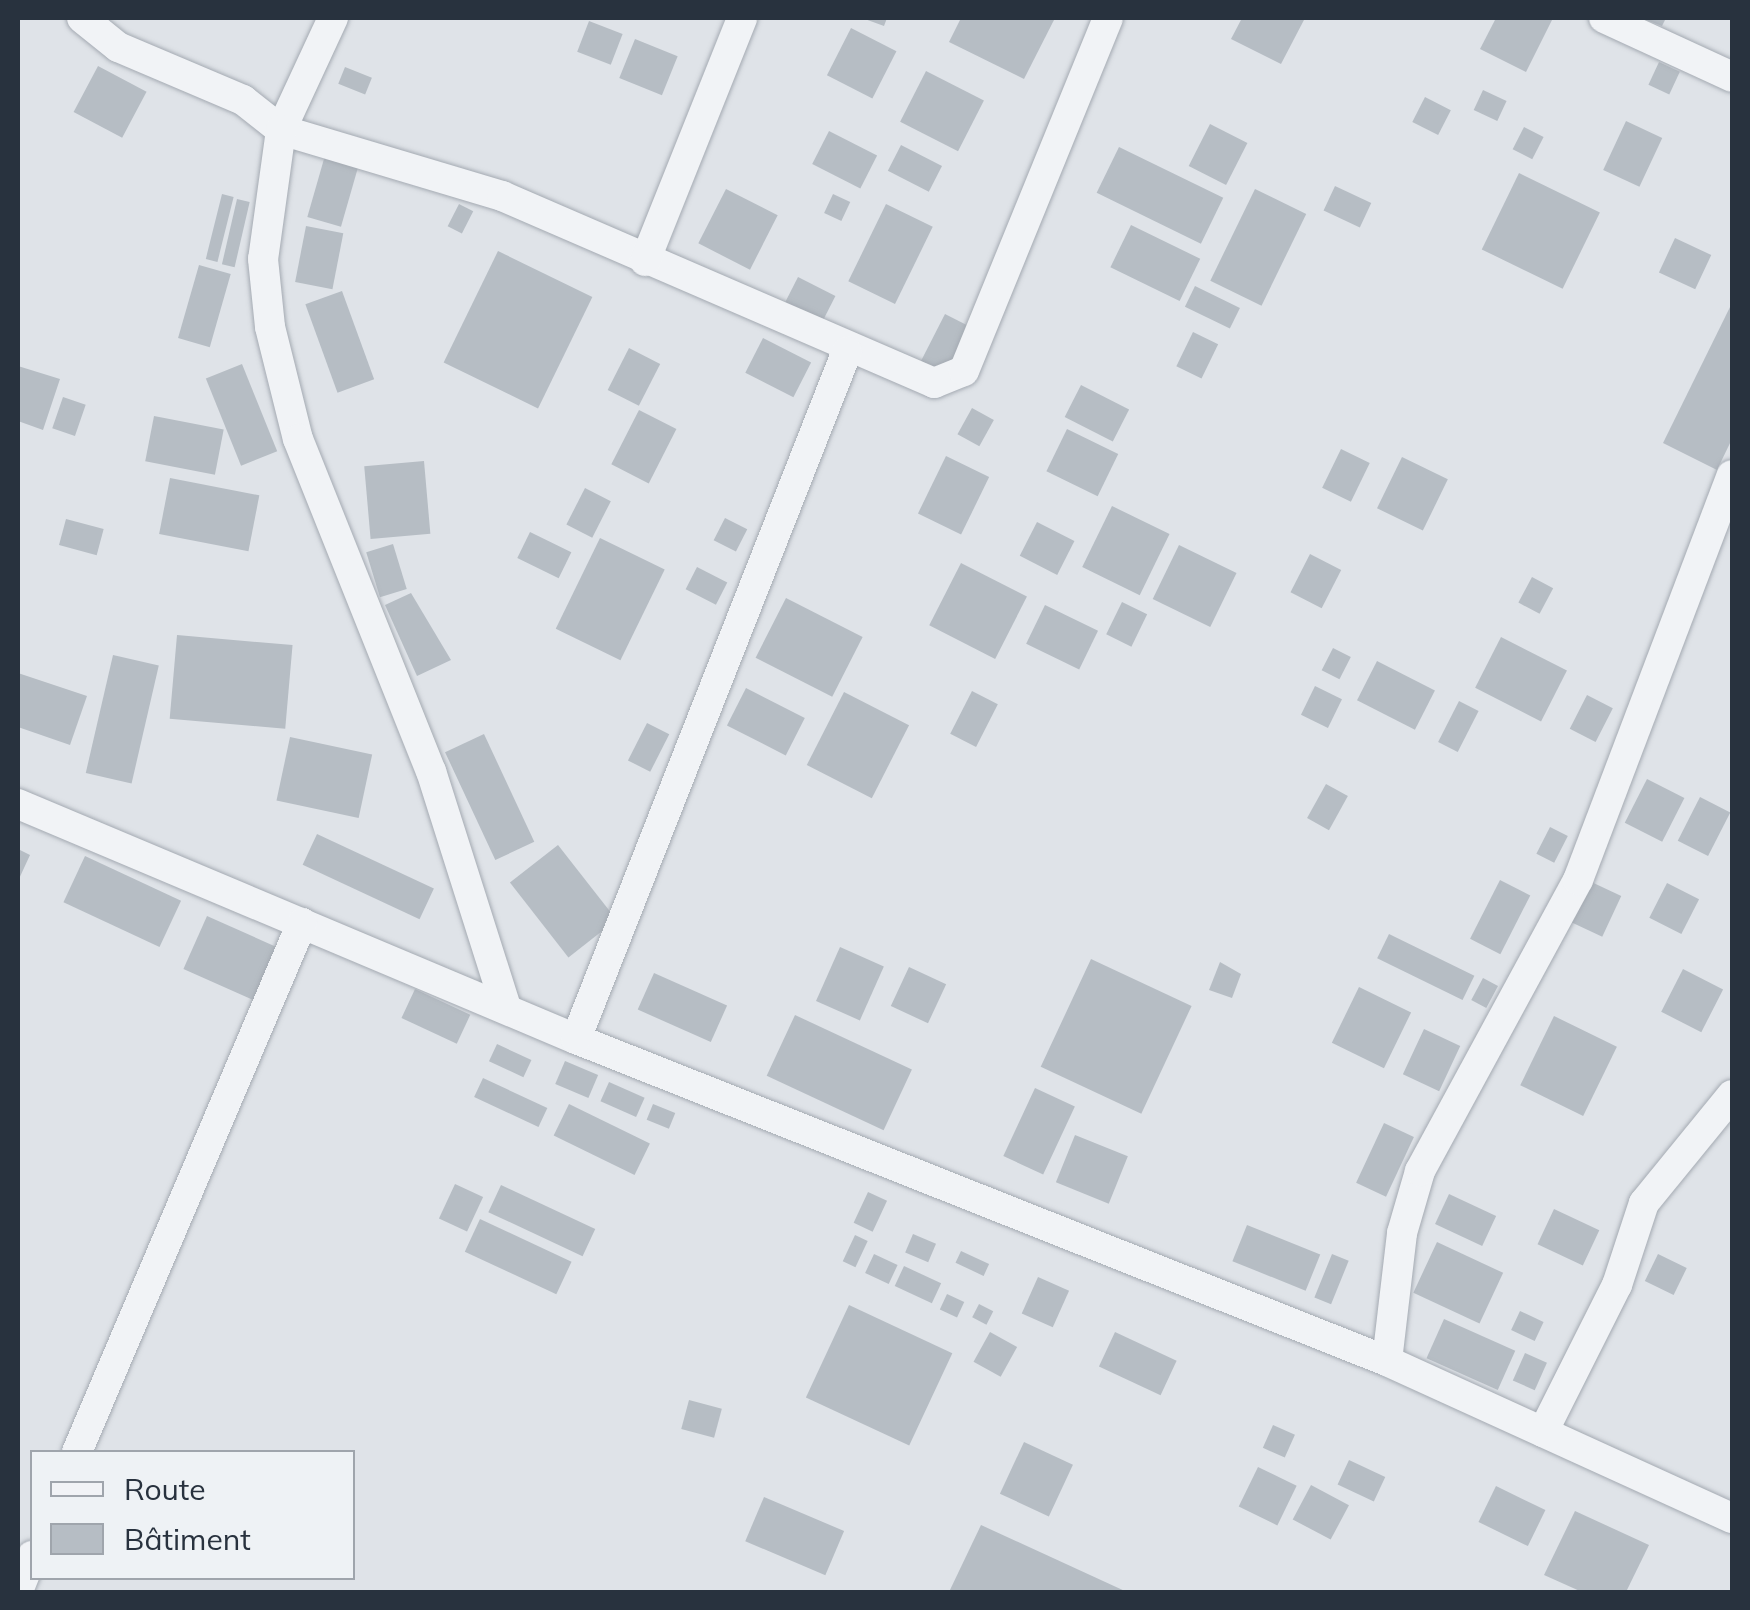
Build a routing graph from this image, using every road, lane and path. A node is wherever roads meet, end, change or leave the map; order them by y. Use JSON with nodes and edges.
{"nodes":[{"id":1,"x":333,"y":18,"type":"edge"},
{"id":2,"x":742,"y":18,"type":"edge"},
{"id":3,"x":1108,"y":18,"type":"edge"},
{"id":4,"x":1604,"y":18,"type":"edge"},
{"id":5,"x":76,"y":19,"type":"edge"},
{"id":6,"x":1732,"y":77,"type":"edge"},
{"id":7,"x":281,"y":130,"type":"junction"},
{"id":8,"x":644,"y":261,"type":"junction"},
{"id":9,"x":847,"y":351,"type":"junction"},
{"id":10,"x":1732,"y":475,"type":"edge"},
{"id":11,"x":18,"y":804,"type":"edge"},
{"id":12,"x":302,"y":923,"type":"junction"},
{"id":13,"x":506,"y":1007,"type":"junction"},
{"id":14,"x":576,"y":1039,"type":"junction"},
{"id":15,"x":1732,"y":1095,"type":"edge"},
{"id":16,"x":1387,"y":1361,"type":"junction"},
{"id":17,"x":1544,"y":1432,"type":"junction"},
{"id":18,"x":77,"y":1450,"type":"edge"},
{"id":19,"x":1732,"y":1518,"type":"edge"},
{"id":20,"x":30,"y":1561,"type":"edge"},
{"id":21,"x":18,"y":1591,"type":"edge"}],
"edges":[{"from":1,"to":7,"type":"street"},
{"from":2,"to":8,"type":"street"},
{"from":3,"to":9,"type":"street"},
{"from":4,"to":6,"type":"street"},
{"from":5,"to":7,"type":"street"},
{"from":7,"to":8,"type":"street"},
{"from":7,"to":13,"type":"street"},
{"from":8,"to":9,"type":"street"},
{"from":9,"to":14,"type":"street"},
{"from":10,"to":16,"type":"street"},
{"from":11,"to":12,"type":"street"},
{"from":12,"to":13,"type":"street"},
{"from":12,"to":18,"type":"street"},
{"from":13,"to":14,"type":"street"},
{"from":14,"to":16,"type":"street"},
{"from":15,"to":17,"type":"street"},
{"from":16,"to":17,"type":"street"},
{"from":17,"to":19,"type":"street"},
{"from":20,"to":21,"type":"street"}]}
